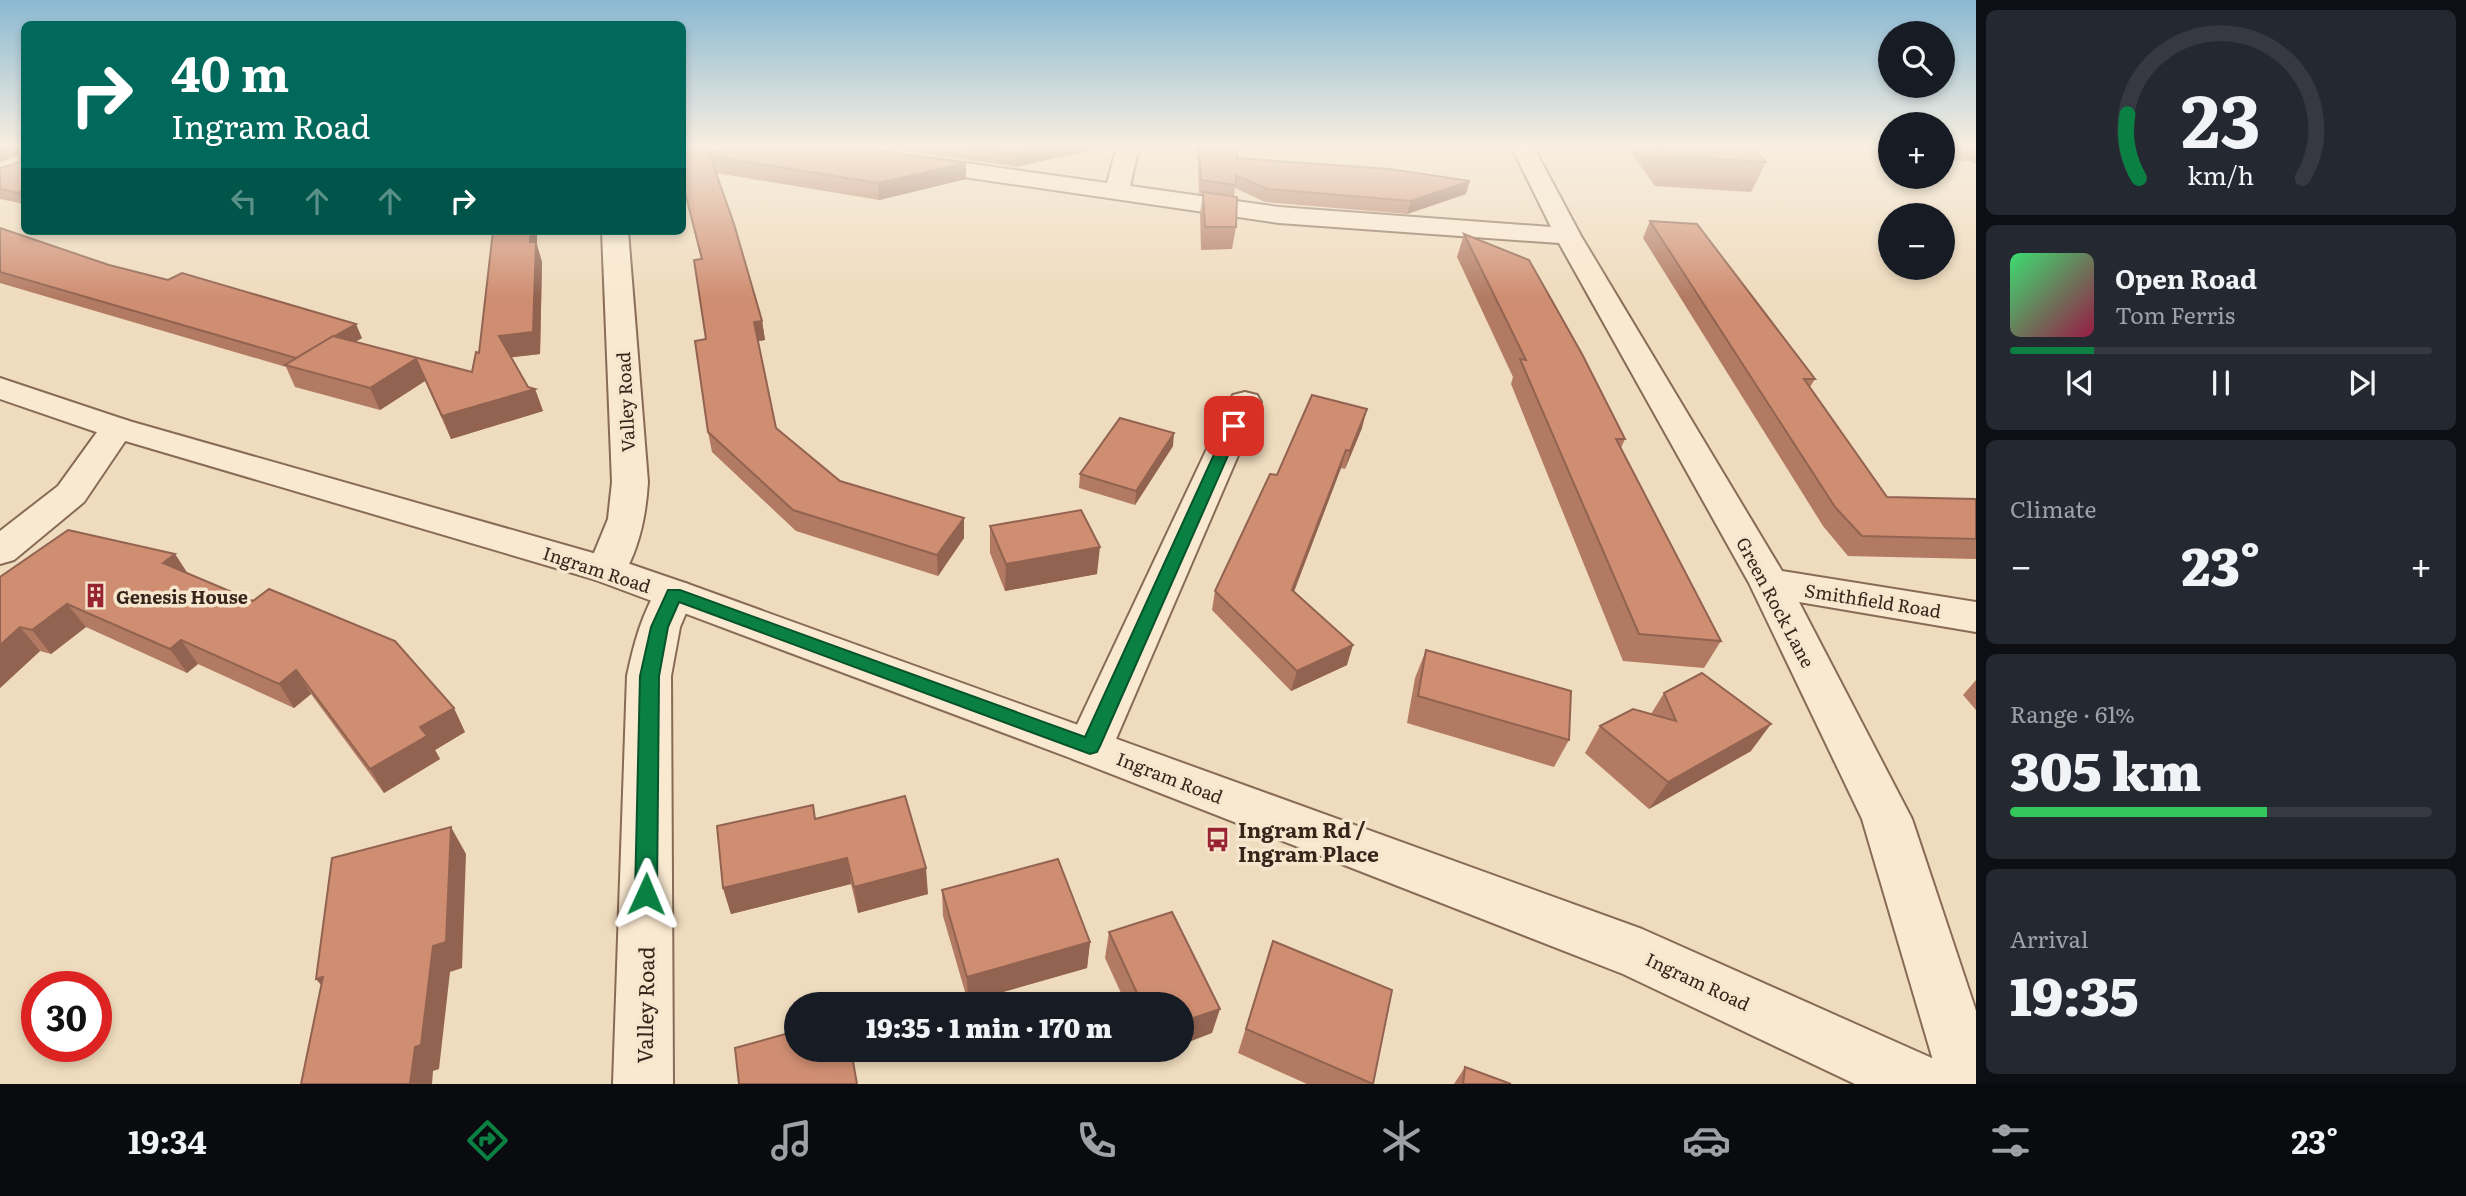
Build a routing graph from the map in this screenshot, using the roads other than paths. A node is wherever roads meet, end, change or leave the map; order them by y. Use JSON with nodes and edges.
{"nodes":[{"id":1,"x":1136,"y":197,"type":"edge"},
{"id":2,"x":1548,"y":197,"type":"edge"},
{"id":3,"x":615,"y":235,"type":"edge"},
{"id":4,"x":1568,"y":236,"type":"junction"},
{"id":5,"x":0,"y":388,"type":"edge"},
{"id":6,"x":1245,"y":402,"type":"dead end"},
{"id":7,"x":117,"y":428,"type":"junction"},
{"id":8,"x":0,"y":551,"type":"edge"},
{"id":9,"x":607,"y":570,"type":"junction"},
{"id":10,"x":1769,"y":583,"type":"junction"},
{"id":11,"x":674,"y":594,"type":"junction"},
{"id":12,"x":1976,"y":617,"type":"edge"},
{"id":13,"x":1090,"y":746,"type":"junction"},
{"id":14,"x":643,"y":1084,"type":"edge"},
{"id":15,"x":1922,"y":1084,"type":"edge"},
{"id":16,"x":1970,"y":1084,"type":"edge"}],
"edges":[{"from":1,"to":4,"type":"street"},
{"from":2,"to":4,"type":"street","name":"Green Rock Lane"},
{"from":3,"to":9,"type":"street","name":"Valley Road"},
{"from":4,"to":10,"type":"street","name":"Green Rock Lane"},
{"from":5,"to":7,"type":"street","name":"Ingram Road"},
{"from":6,"to":13,"type":"street"},
{"from":7,"to":8,"type":"street"},
{"from":7,"to":9,"type":"street","name":"Ingram Road"},
{"from":9,"to":11,"type":"street","name":"Ingram Road"},
{"from":10,"to":12,"type":"street","name":"Smithfield Road"},
{"from":10,"to":16,"type":"street","name":"Green Rock Lane"},
{"from":11,"to":13,"type":"street","name":"Ingram Road"},
{"from":11,"to":14,"type":"street","name":"Valley Road"},
{"from":13,"to":15,"type":"street","name":"Ingram Road"}]}
